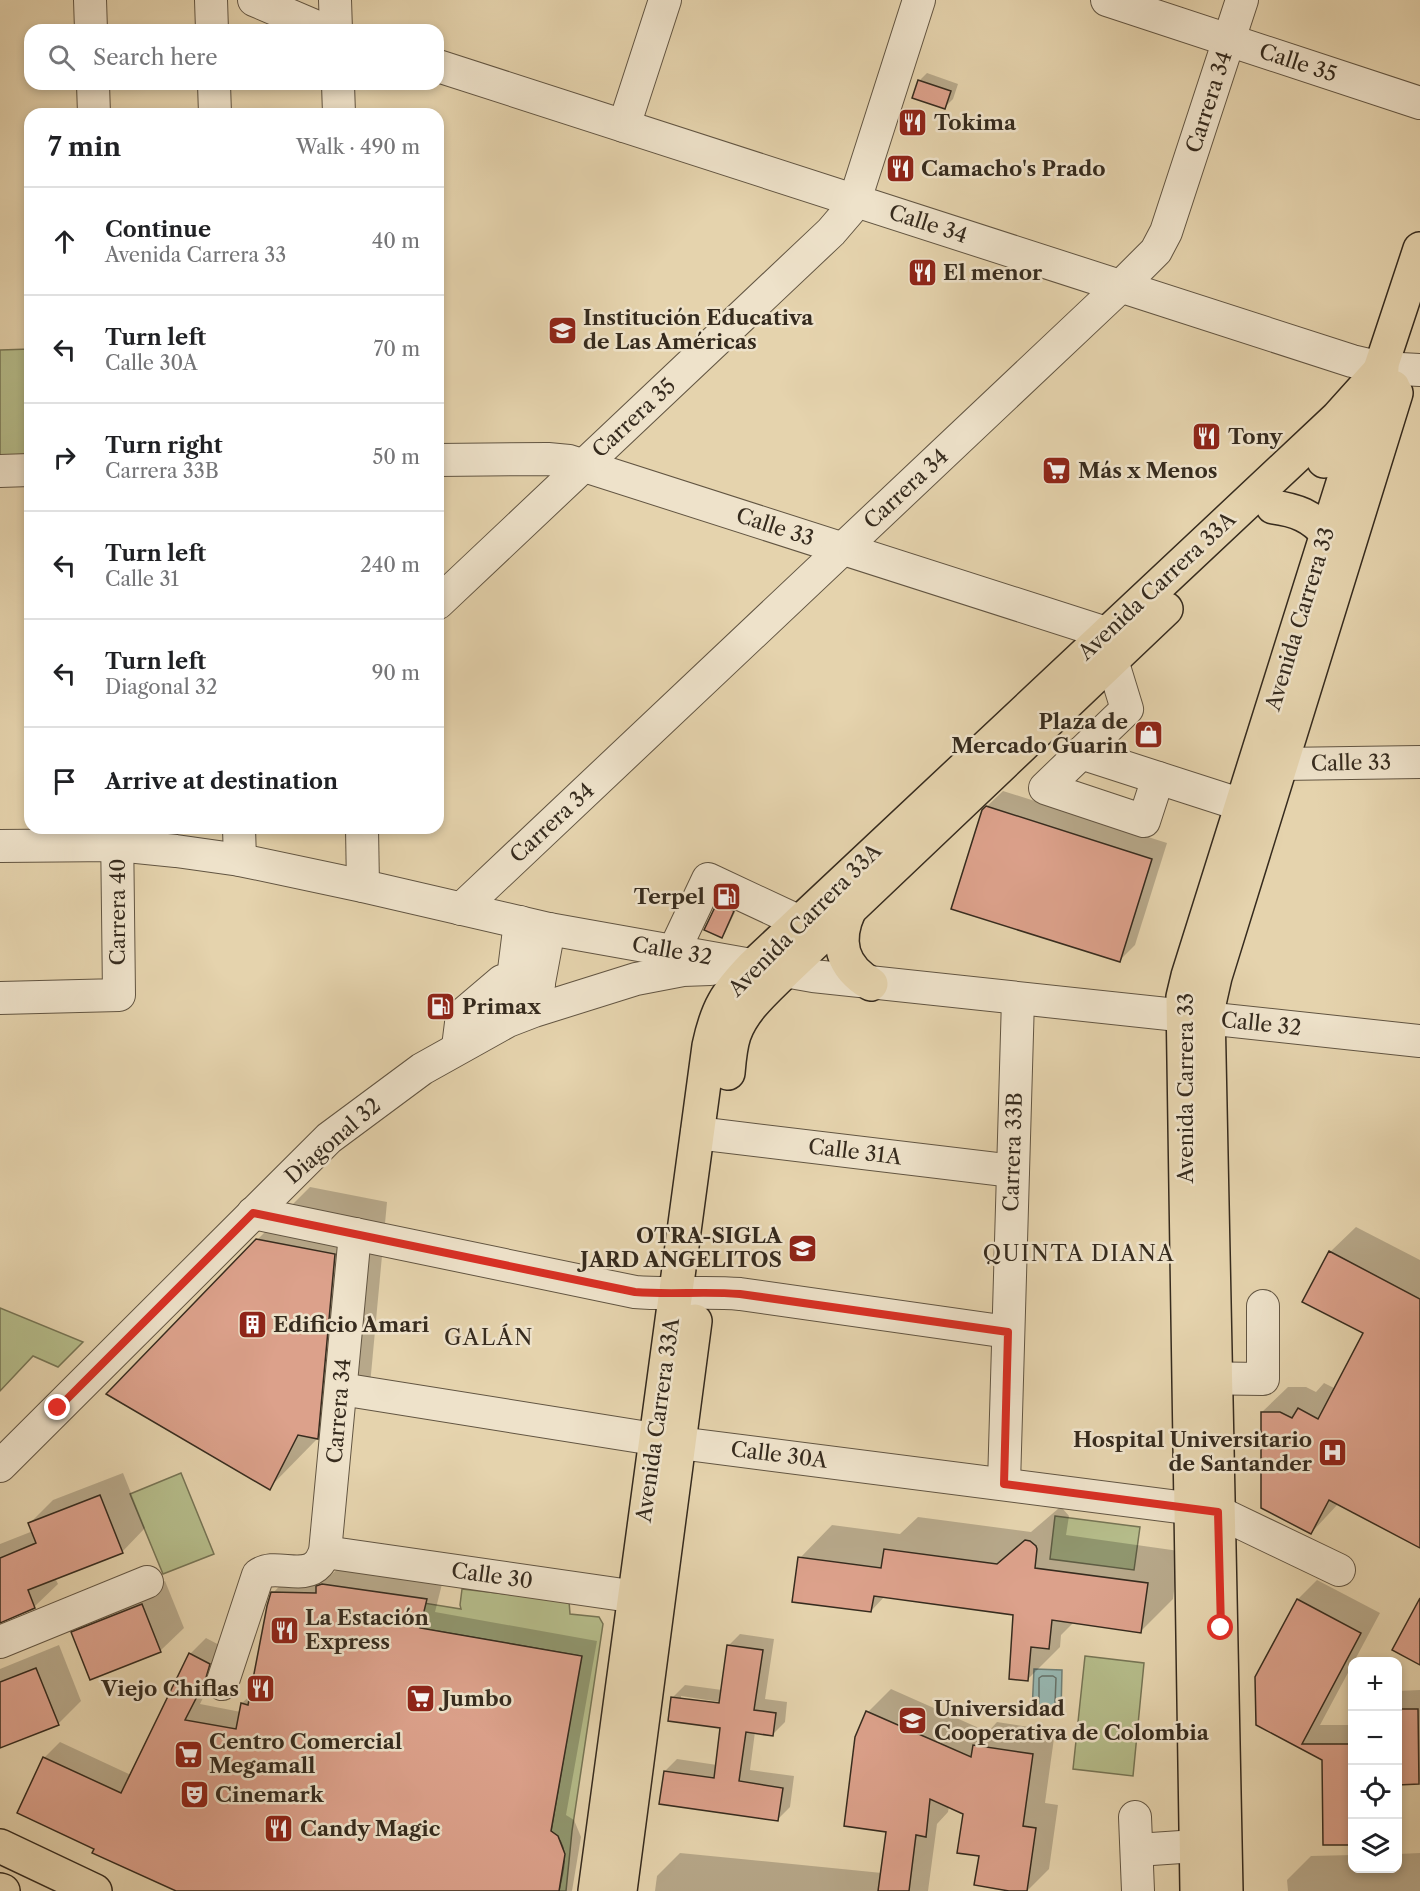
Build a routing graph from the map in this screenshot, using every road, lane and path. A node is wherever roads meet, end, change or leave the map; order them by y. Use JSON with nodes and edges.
{"nodes":[{"id":1,"x":90,"y":0,"type":"edge"},
{"id":2,"x":211,"y":0,"type":"edge"},
{"id":3,"x":254,"y":0,"type":"edge"},
{"id":4,"x":335,"y":0,"type":"edge"},
{"id":5,"x":665,"y":0,"type":"edge"},
{"id":6,"x":919,"y":0,"type":"edge"},
{"id":7,"x":1107,"y":0,"type":"edge"},
{"id":8,"x":1242,"y":0,"type":"edge"},
{"id":9,"x":91,"y":24,"type":"edge"},
{"id":10,"x":212,"y":24,"type":"edge"},
{"id":11,"x":310,"y":24,"type":"edge"},
{"id":12,"x":336,"y":24,"type":"edge"},
{"id":13,"x":1229,"y":40,"type":"junction"},
{"id":14,"x":444,"y":68,"type":"edge"},
{"id":15,"x":93,"y":90,"type":"edge"},
{"id":16,"x":214,"y":90,"type":"edge"},
{"id":17,"x":338,"y":90,"type":"edge"},
{"id":18,"x":1420,"y":103,"type":"edge"},
{"id":19,"x":94,"y":108,"type":"edge"},
{"id":20,"x":215,"y":108,"type":"edge"},
{"id":21,"x":339,"y":108,"type":"edge"},
{"id":22,"x":624,"y":126,"type":"junction"},
{"id":23,"x":855,"y":200,"type":"junction"},
{"id":24,"x":1420,"y":249,"type":"edge"},
{"id":25,"x":1121,"y":286,"type":"junction"},
{"id":26,"x":1420,"y":320,"type":"edge"},
{"id":27,"x":1402,"y":369,"type":"edge"},
{"id":28,"x":1361,"y":426,"type":"junction"},
{"id":29,"x":444,"y":460,"type":"edge"},
{"id":30,"x":583,"y":465,"type":"junction"},
{"id":31,"x":24,"y":470,"type":"edge"},
{"id":32,"x":0,"y":471,"type":"edge"},
{"id":33,"x":1273,"y":507,"type":"junction"},
{"id":34,"x":1327,"y":534,"type":"junction"},
{"id":35,"x":843,"y":549,"type":"junction"},
{"id":36,"x":444,"y":597,"type":"edge"},
{"id":37,"x":1109,"y":647,"type":"junction"},
{"id":38,"x":1081,"y":753,"type":"junction"},
{"id":39,"x":1420,"y":762,"type":"edge"},
{"id":40,"x":1281,"y":764,"type":"junction"},
{"id":41,"x":1158,"y":778,"type":"junction"},
{"id":42,"x":1242,"y":805,"type":"junction"},
{"id":43,"x":239,"y":834,"type":"edge"},
{"id":44,"x":362,"y":834,"type":"edge"},
{"id":45,"x":117,"y":837,"type":"edge"},
{"id":46,"x":0,"y":846,"type":"edge"},
{"id":47,"x":240,"y":860,"type":"junction"},
{"id":48,"x":363,"y":886,"type":"junction"},
{"id":49,"x":461,"y":909,"type":"junction"},
{"id":50,"x":849,"y":911,"type":"junction"},
{"id":51,"x":800,"y":922,"type":"junction"},
{"id":52,"x":535,"y":926,"type":"junction"},
{"id":53,"x":674,"y":951,"type":"junction"},
{"id":54,"x":753,"y":966,"type":"junction"},
{"id":55,"x":785,"y":971,"type":"junction"},
{"id":56,"x":872,"y":984,"type":"junction"},
{"id":57,"x":0,"y":998,"type":"edge"},
{"id":58,"x":523,"y":999,"type":"junction"},
{"id":59,"x":1018,"y":999,"type":"junction"},
{"id":60,"x":1195,"y":1017,"type":"junction"},
{"id":61,"x":1420,"y":1041,"type":"edge"},
{"id":62,"x":708,"y":1135,"type":"junction"},
{"id":63,"x":1013,"y":1171,"type":"junction"},
{"id":64,"x":253,"y":1213,"type":"junction"},
{"id":65,"x":355,"y":1234,"type":"junction"},
{"id":66,"x":687,"y":1293,"type":"junction"},
{"id":67,"x":1263,"y":1306,"type":"dead end"},
{"id":68,"x":1008,"y":1332,"type":"junction"},
{"id":69,"x":1202,"y":1378,"type":"junction"},
{"id":70,"x":341,"y":1389,"type":"junction"},
{"id":71,"x":667,"y":1441,"type":"junction"},
{"id":72,"x":0,"y":1466,"type":"edge"},
{"id":73,"x":1004,"y":1484,"type":"junction"},
{"id":74,"x":1204,"y":1510,"type":"junction"},
{"id":75,"x":325,"y":1552,"type":"junction"},
{"id":76,"x":1339,"y":1570,"type":"dead end"},
{"id":77,"x":147,"y":1582,"type":"dead end"},
{"id":78,"x":647,"y":1598,"type":"junction"},
{"id":79,"x":0,"y":1642,"type":"edge"},
{"id":80,"x":222,"y":1684,"type":"dead end"},
{"id":81,"x":624,"y":1765,"type":"junction"},
{"id":82,"x":1135,"y":1817,"type":"dead end"},
{"id":83,"x":0,"y":1846,"type":"edge"},
{"id":84,"x":1196,"y":1846,"type":"junction"},
{"id":85,"x":1137,"y":1850,"type":"junction"},
{"id":86,"x":95,"y":1891,"type":"edge"},
{"id":87,"x":595,"y":1891,"type":"edge"},
{"id":88,"x":620,"y":1891,"type":"edge"},
{"id":89,"x":1138,"y":1891,"type":"edge"},
{"id":90,"x":1197,"y":1891,"type":"edge"},
{"id":91,"x":1226,"y":1891,"type":"edge"}],
"edges":[{"from":1,"to":9,"type":"street"},
{"from":2,"to":10,"type":"street"},
{"from":3,"to":11,"type":"street"},
{"from":4,"to":12,"type":"street"},
{"from":5,"to":22,"type":"street"},
{"from":6,"to":23,"type":"street","name":"Carrera 35"},
{"from":7,"to":13,"type":"street","name":"Calle 35"},
{"from":8,"to":13,"type":"street","name":"Carrera 34"},
{"from":13,"to":18,"type":"street","name":"Calle 35"},
{"from":13,"to":25,"type":"street","name":"Carrera 34"},
{"from":14,"to":22,"type":"street","name":"Calle 34"},
{"from":15,"to":19,"type":"street"},
{"from":16,"to":20,"type":"street"},
{"from":17,"to":21,"type":"street"},
{"from":22,"to":23,"type":"street","name":"Calle 34"},
{"from":23,"to":25,"type":"street","name":"Calle 34"},
{"from":23,"to":30,"type":"street","name":"Carrera 35"},
{"from":24,"to":27,"type":"main road","name":"Avenida Carrera 33"},
{"from":25,"to":27,"type":"street","name":"Calle 34"},
{"from":25,"to":35,"type":"street","name":"Carrera 34"},
{"from":26,"to":27,"type":"main road","name":"Avenida Carrera 33"},
{"from":27,"to":28,"type":"main road","name":"Avenida Carrera 33A"},
{"from":27,"to":37,"type":"main road","name":"Avenida Carrera 33A"},
{"from":27,"to":40,"type":"main road","name":"Avenida Carrera 33"},
{"from":28,"to":33,"type":"main road","name":"Avenida Carrera 33A"},
{"from":28,"to":34,"type":"main road","name":"Avenida Carrera 33"},
{"from":29,"to":30,"type":"street","name":"Calle 33"},
{"from":30,"to":35,"type":"street","name":"Calle 33"},
{"from":30,"to":36,"type":"street","name":"Carrera 35"},
{"from":31,"to":32,"type":"street"},
{"from":33,"to":34,"type":"main road"},
{"from":33,"to":37,"type":"main road","name":"Avenida Carrera 33A"},
{"from":34,"to":42,"type":"main road","name":"Avenida Carrera 33"},
{"from":35,"to":37,"type":"street","name":"Calle 33"},
{"from":35,"to":49,"type":"street","name":"Carrera 34"},
{"from":37,"to":38,"type":"street"},
{"from":37,"to":50,"type":"main road","name":"Avenida Carrera 33A"},
{"from":37,"to":51,"type":"main road","name":"Avenida Carrera 33A"},
{"from":38,"to":41,"type":"street"},
{"from":38,"to":41,"type":"street"},
{"from":39,"to":40,"type":"street","name":"Calle 33"},
{"from":40,"to":60,"type":"main road","name":"Avenida Carrera 33"},
{"from":41,"to":42,"type":"street"},
{"from":42,"to":60,"type":"main road","name":"Avenida Carrera 33"},
{"from":43,"to":47,"type":"street"},
{"from":44,"to":48,"type":"street"},
{"from":45,"to":46,"type":"street","name":"Calle 32"},
{"from":45,"to":47,"type":"street","name":"Calle 32"},
{"from":45,"to":57,"type":"street","name":"Carrera 40"},
{"from":47,"to":48,"type":"street","name":"Calle 32"},
{"from":48,"to":49,"type":"street","name":"Calle 32"},
{"from":49,"to":52,"type":"street","name":"Calle 32"},
{"from":50,"to":55,"type":"main road","name":"Avenida Carrera 33A"},
{"from":50,"to":56,"type":"main road"},
{"from":51,"to":53,"type":"street"},
{"from":51,"to":54,"type":"main road","name":"Avenida Carrera 33A"},
{"from":52,"to":53,"type":"street","name":"Calle 32"},
{"from":52,"to":58,"type":"street"},
{"from":53,"to":54,"type":"street","name":"Calle 32"},
{"from":54,"to":55,"type":"street","name":"Calle 32"},
{"from":54,"to":58,"type":"street","name":"Diagonal 32"},
{"from":54,"to":62,"type":"main road","name":"Avenida Carrera 33A"},
{"from":55,"to":56,"type":"street","name":"Calle 32"},
{"from":55,"to":62,"type":"main road","name":"Avenida Carrera 33A"},
{"from":56,"to":59,"type":"street","name":"Calle 32"},
{"from":58,"to":64,"type":"street","name":"Diagonal 32"},
{"from":59,"to":60,"type":"street","name":"Calle 32"},
{"from":59,"to":63,"type":"street","name":"Carrera 33B"},
{"from":60,"to":61,"type":"street","name":"Calle 32"},
{"from":60,"to":69,"type":"main road","name":"Avenida Carrera 33"},
{"from":62,"to":63,"type":"street","name":"Calle 31A"},
{"from":62,"to":66,"type":"main road","name":"Avenida Carrera 33A"},
{"from":63,"to":68,"type":"street","name":"Carrera 33B"},
{"from":64,"to":65,"type":"street"},
{"from":64,"to":72,"type":"street","name":"Diagonal 32"},
{"from":65,"to":66,"type":"street"},
{"from":65,"to":70,"type":"street","name":"Carrera 34"},
{"from":66,"to":68,"type":"street"},
{"from":66,"to":71,"type":"main road","name":"Avenida Carrera 33A"},
{"from":67,"to":69,"type":"street"},
{"from":68,"to":73,"type":"street","name":"Carrera 33B"},
{"from":69,"to":74,"type":"main road","name":"Avenida Carrera 33"},
{"from":70,"to":71,"type":"street","name":"Calle 30A"},
{"from":70,"to":75,"type":"street","name":"Carrera 34"},
{"from":71,"to":73,"type":"street","name":"Calle 30A"},
{"from":71,"to":78,"type":"main road","name":"Avenida Carrera 33A"},
{"from":73,"to":74,"type":"street","name":"Calle 30A"},
{"from":74,"to":76,"type":"street","name":"Calle 30A"},
{"from":74,"to":84,"type":"main road","name":"Avenida Carrera 33"},
{"from":74,"to":91,"type":"main road","name":"Avenida Carrera 33"},
{"from":75,"to":78,"type":"street","name":"Calle 30"},
{"from":75,"to":80,"type":"street"},
{"from":77,"to":79,"type":"street"},
{"from":78,"to":81,"type":"main road","name":"Avenida Carrera 33A"},
{"from":81,"to":87,"type":"main road","name":"Avenida Carrera 33A"},
{"from":81,"to":88,"type":"main road","name":"Avenida Carrera 33A"},
{"from":82,"to":85,"type":"street"},
{"from":83,"to":86,"type":"main road"},
{"from":84,"to":85,"type":"street"},
{"from":84,"to":90,"type":"main road","name":"Avenida Carrera 33"},
{"from":85,"to":89,"type":"street"}]}
